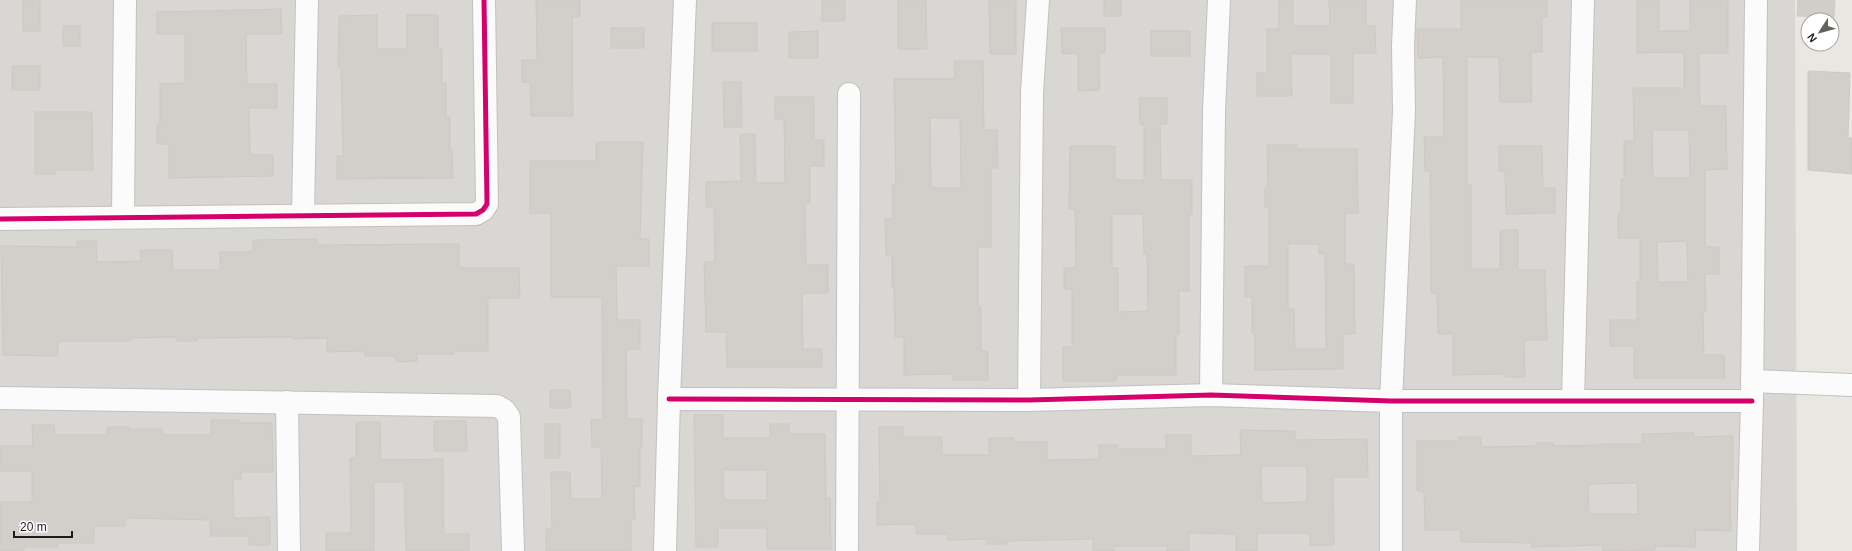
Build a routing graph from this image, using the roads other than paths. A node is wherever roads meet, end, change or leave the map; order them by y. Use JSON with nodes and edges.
{"nodes":[{"id":1,"x":125,"y":0,"type":"edge"},
{"id":2,"x":307,"y":0,"type":"edge"},
{"id":3,"x":484,"y":0,"type":"edge"},
{"id":4,"x":685,"y":0,"type":"edge"},
{"id":5,"x":1038,"y":0,"type":"edge"},
{"id":6,"x":1220,"y":0,"type":"edge"},
{"id":7,"x":1405,"y":0,"type":"edge"},
{"id":8,"x":1583,"y":0,"type":"edge"},
{"id":9,"x":1756,"y":0,"type":"edge"},
{"id":10,"x":848,"y":94,"type":"dead end"},
{"id":11,"x":303,"y":216,"type":"junction"},
{"id":12,"x":123,"y":217,"type":"junction"},
{"id":13,"x":0,"y":219,"type":"edge"},
{"id":14,"x":1852,"y":385,"type":"edge"},
{"id":15,"x":1752,"y":391,"type":"junction"},
{"id":16,"x":1212,"y":395,"type":"junction"},
{"id":17,"x":0,"y":398,"type":"edge"},
{"id":18,"x":669,"y":399,"type":"junction"},
{"id":19,"x":847,"y":400,"type":"junction"},
{"id":20,"x":1029,"y":400,"type":"junction"},
{"id":21,"x":1391,"y":401,"type":"junction"},
{"id":22,"x":1573,"y":401,"type":"junction"},
{"id":23,"x":287,"y":402,"type":"junction"},
{"id":24,"x":289,"y":551,"type":"edge"},
{"id":25,"x":513,"y":551,"type":"edge"},
{"id":26,"x":665,"y":551,"type":"edge"},
{"id":27,"x":847,"y":551,"type":"edge"},
{"id":28,"x":1391,"y":551,"type":"edge"},
{"id":29,"x":1748,"y":551,"type":"edge"}],
"edges":[{"from":1,"to":12,"type":"street"},
{"from":2,"to":11,"type":"street"},
{"from":3,"to":11,"type":"street"},
{"from":4,"to":18,"type":"street"},
{"from":5,"to":20,"type":"street"},
{"from":6,"to":16,"type":"street"},
{"from":7,"to":21,"type":"street"},
{"from":8,"to":22,"type":"street"},
{"from":9,"to":15,"type":"street"},
{"from":10,"to":19,"type":"street"},
{"from":11,"to":12,"type":"street"},
{"from":12,"to":13,"type":"street"},
{"from":14,"to":15,"type":"street"},
{"from":15,"to":22,"type":"street"},
{"from":15,"to":29,"type":"street"},
{"from":16,"to":20,"type":"street"},
{"from":16,"to":21,"type":"street"},
{"from":17,"to":23,"type":"street"},
{"from":18,"to":19,"type":"street"},
{"from":18,"to":26,"type":"street"},
{"from":19,"to":20,"type":"street"},
{"from":19,"to":27,"type":"street"},
{"from":21,"to":22,"type":"street"},
{"from":21,"to":28,"type":"street"},
{"from":23,"to":24,"type":"street"},
{"from":23,"to":25,"type":"street"}]}
